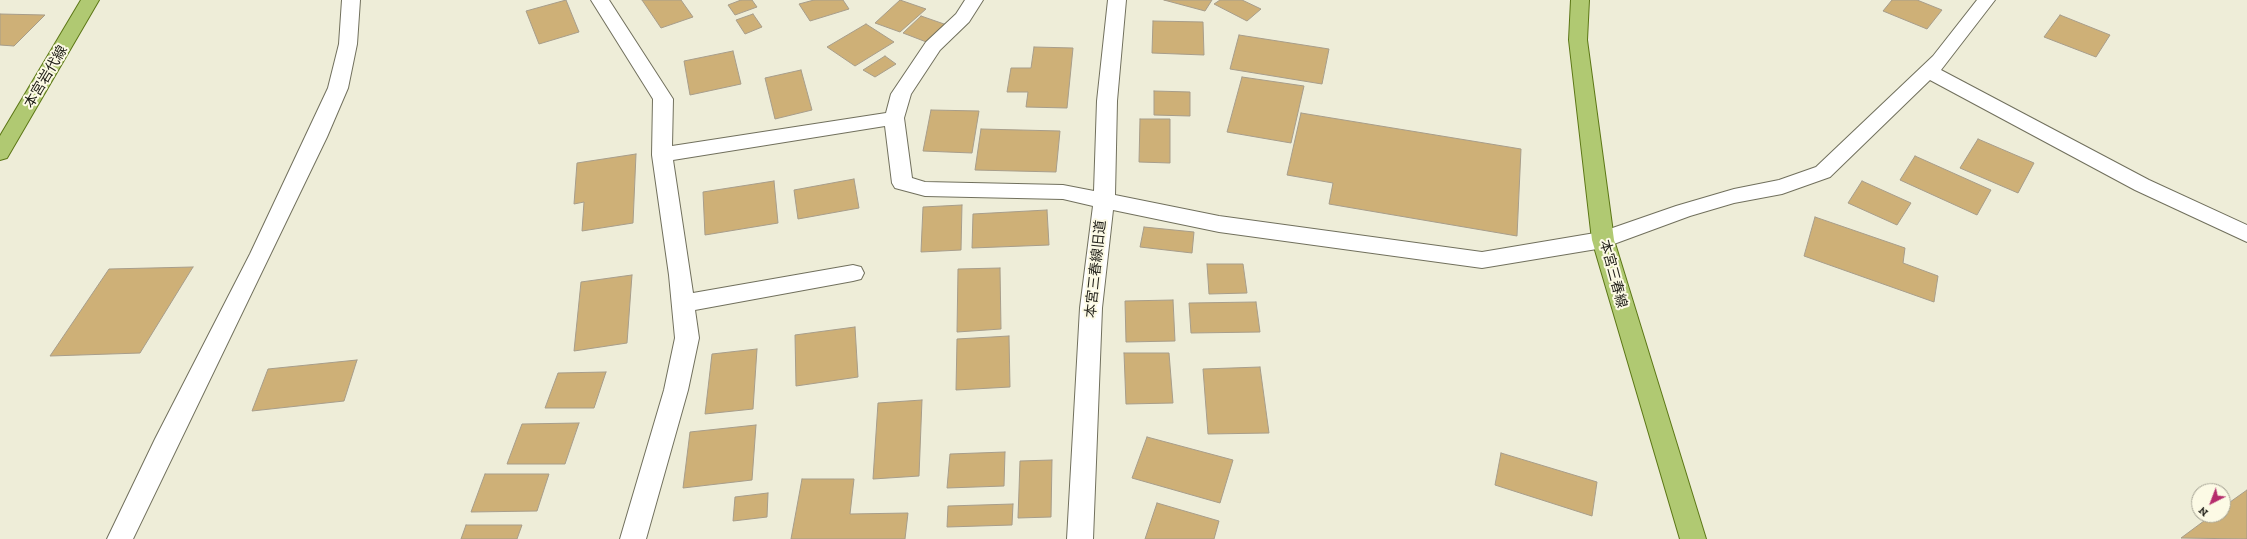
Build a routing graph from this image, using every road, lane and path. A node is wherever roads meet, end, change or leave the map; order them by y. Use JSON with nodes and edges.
{"nodes":[{"id":1,"x":90,"y":0,"type":"edge"},
{"id":2,"x":351,"y":0,"type":"edge"},
{"id":3,"x":600,"y":0,"type":"edge"},
{"id":4,"x":974,"y":0,"type":"edge"},
{"id":5,"x":1117,"y":0,"type":"edge"},
{"id":6,"x":1580,"y":0,"type":"edge"},
{"id":7,"x":1986,"y":0,"type":"edge"},
{"id":8,"x":1928,"y":71,"type":"junction"},
{"id":9,"x":894,"y":118,"type":"junction"},
{"id":10,"x":0,"y":153,"type":"edge"},
{"id":11,"x":662,"y":155,"type":"junction"},
{"id":12,"x":1104,"y":200,"type":"junction"},
{"id":13,"x":2247,"y":234,"type":"edge"},
{"id":14,"x":1603,"y":240,"type":"junction"},
{"id":15,"x":853,"y":273,"type":"dead end"},
{"id":16,"x":683,"y":303,"type":"junction"},
{"id":17,"x":120,"y":539,"type":"edge"},
{"id":18,"x":633,"y":539,"type":"edge"},
{"id":19,"x":1080,"y":539,"type":"edge"},
{"id":20,"x":1693,"y":539,"type":"edge"}],
"edges":[{"from":1,"to":10,"type":"main road","name":"本宮岩代線"},
{"from":2,"to":17,"type":"street"},
{"from":3,"to":11,"type":"street"},
{"from":4,"to":9,"type":"street"},
{"from":5,"to":12,"type":"street","name":"本宮三春線旧道"},
{"from":6,"to":14,"type":"main road","name":"本宮三春線"},
{"from":7,"to":8,"type":"street"},
{"from":8,"to":13,"type":"street"},
{"from":8,"to":14,"type":"street"},
{"from":9,"to":11,"type":"street"},
{"from":9,"to":12,"type":"street"},
{"from":11,"to":16,"type":"street"},
{"from":12,"to":14,"type":"street"},
{"from":12,"to":19,"type":"street","name":"本宮三春線旧道"},
{"from":14,"to":20,"type":"main road","name":"本宮三春線"},
{"from":15,"to":16,"type":"street"},
{"from":16,"to":18,"type":"street"}]}
